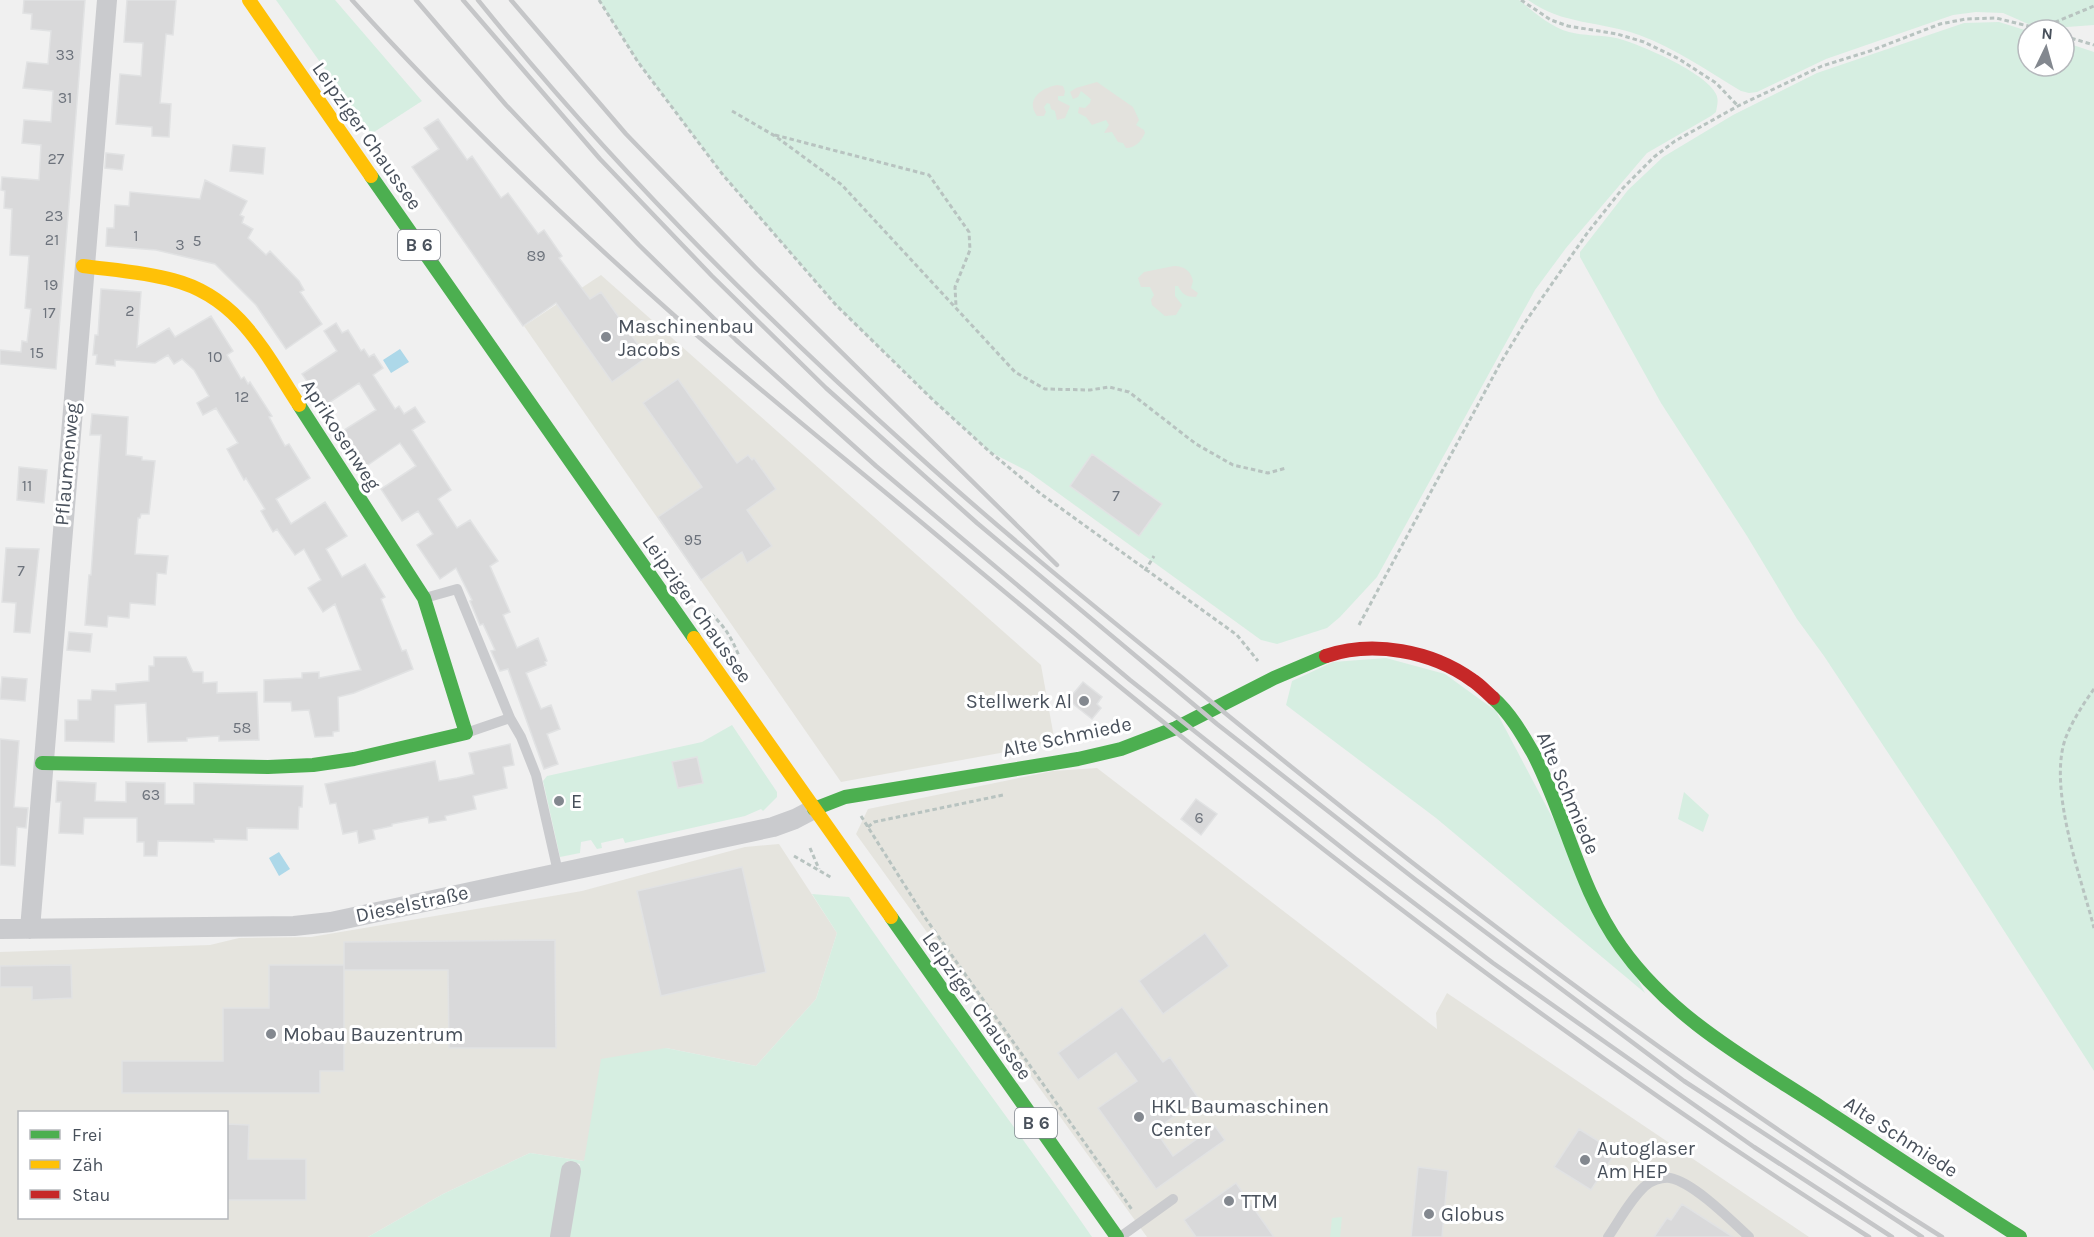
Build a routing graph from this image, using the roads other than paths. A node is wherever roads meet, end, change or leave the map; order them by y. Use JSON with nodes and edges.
{"nodes":[{"id":1,"x":107,"y":0,"type":"edge"},
{"id":2,"x":249,"y":0,"type":"edge"},
{"id":3,"x":83,"y":266,"type":"junction"},
{"id":4,"x":424,"y":598,"type":"junction"},
{"id":5,"x":510,"y":718,"type":"junction"},
{"id":6,"x":466,"y":734,"type":"junction"},
{"id":7,"x":42,"y":763,"type":"junction"},
{"id":8,"x":814,"y":808,"type":"junction"},
{"id":9,"x":558,"y":872,"type":"junction"},
{"id":10,"x":0,"y":929,"type":"edge"},
{"id":11,"x":30,"y":929,"type":"junction"},
{"id":12,"x":571,"y":1171,"type":"dead end"},
{"id":13,"x":1173,"y":1199,"type":"dead end"},
{"id":14,"x":560,"y":1237,"type":"edge"},
{"id":15,"x":1118,"y":1237,"type":"edge"},
{"id":16,"x":1608,"y":1237,"type":"edge"},
{"id":17,"x":1749,"y":1237,"type":"edge"},
{"id":18,"x":2020,"y":1237,"type":"edge"}],
"edges":[{"from":1,"to":3,"type":"street","name":"Pflaumenweg"},
{"from":2,"to":8,"type":"street","name":"Leipziger Chaussee","number":"B 6"},
{"from":3,"to":4,"type":"street","name":"Aprikosenweg"},
{"from":3,"to":7,"type":"street","name":"Pflaumenweg"},
{"from":4,"to":5,"type":"lane"},
{"from":4,"to":6,"type":"street","name":"Aprikosenweg"},
{"from":5,"to":6,"type":"lane"},
{"from":5,"to":9,"type":"lane"},
{"from":6,"to":7,"type":"street"},
{"from":7,"to":11,"type":"street","name":"Pflaumenweg"},
{"from":8,"to":9,"type":"street","name":"Dieselstraße"},
{"from":8,"to":15,"type":"street","name":"Leipziger Chaussee","number":"B 6"},
{"from":8,"to":18,"type":"street","name":"Alte Schmiede"},
{"from":9,"to":11,"type":"street","name":"Dieselstraße"},
{"from":10,"to":11,"type":"street","name":"Dieselstraße"},
{"from":12,"to":14,"type":"street"},
{"from":13,"to":15,"type":"lane"},
{"from":16,"to":17,"type":"lane"}]}
